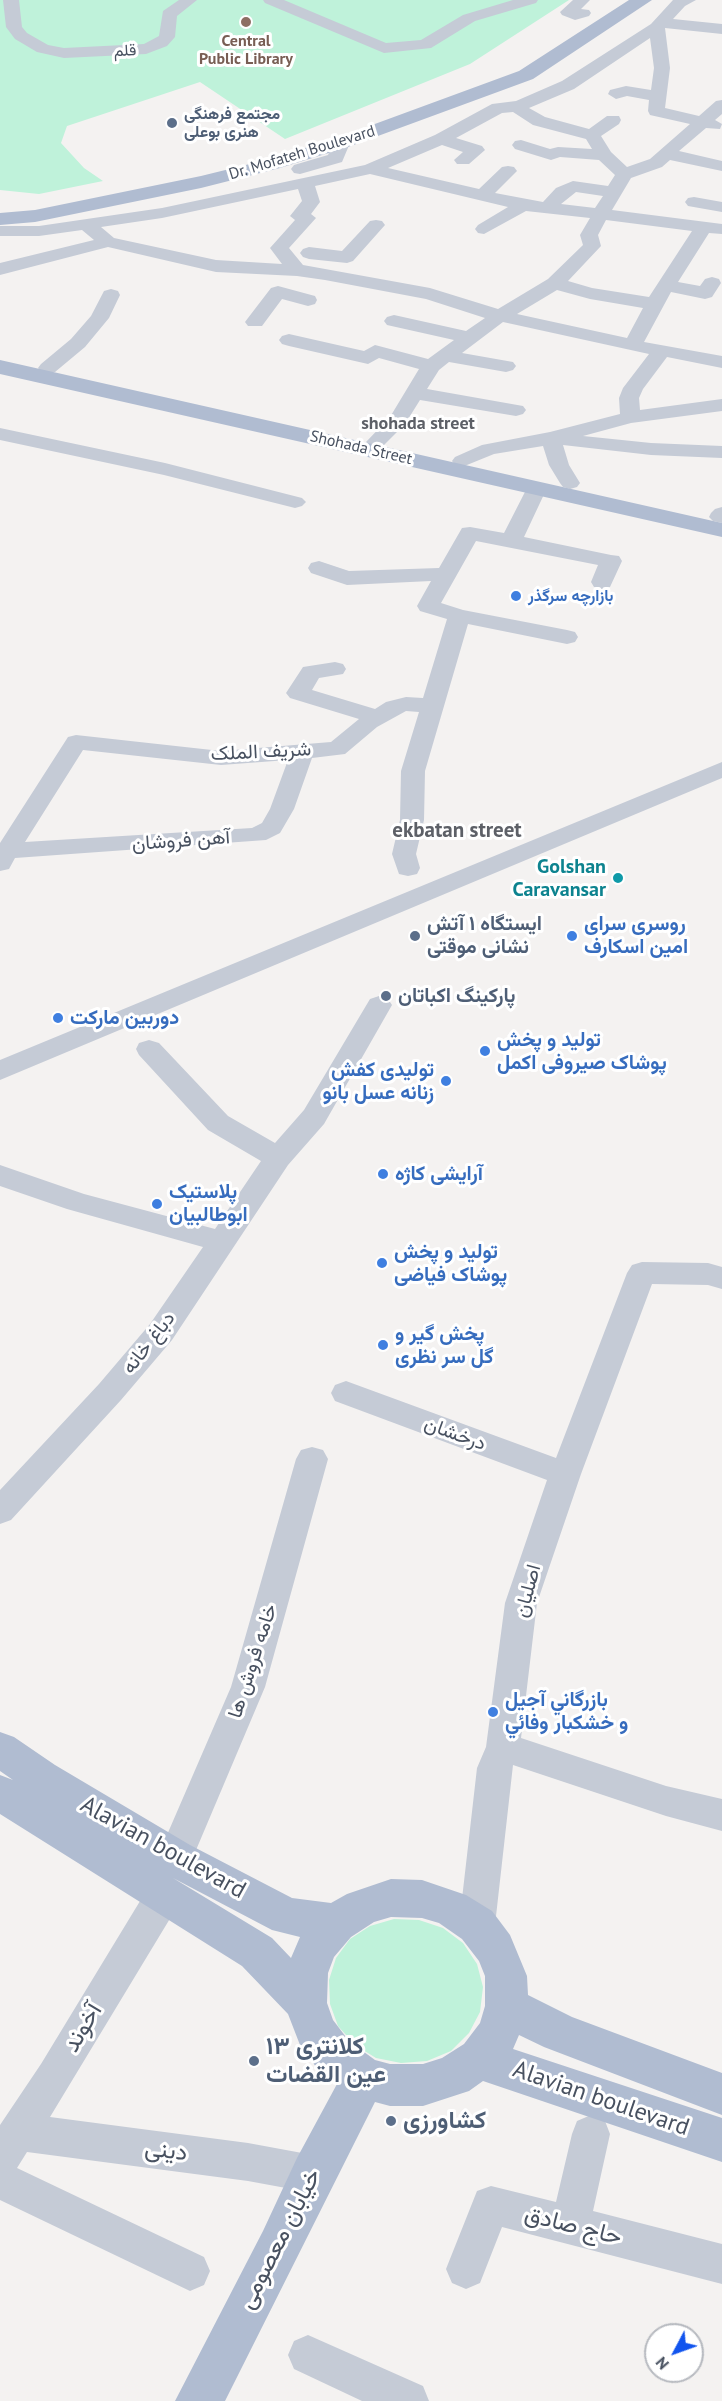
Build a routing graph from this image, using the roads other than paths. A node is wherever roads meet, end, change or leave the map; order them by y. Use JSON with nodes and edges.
{"nodes":[{"id":1,"x":11,"y":0,"type":"edge"},
{"id":2,"x":22,"y":0,"type":"edge"},
{"id":3,"x":189,"y":0,"type":"edge"},
{"id":4,"x":272,"y":0,"type":"edge"},
{"id":5,"x":530,"y":0,"type":"edge"},
{"id":6,"x":593,"y":0,"type":"edge"},
{"id":7,"x":614,"y":0,"type":"edge"},
{"id":8,"x":627,"y":0,"type":"edge"},
{"id":9,"x":644,"y":0,"type":"edge"},
{"id":10,"x":656,"y":0,"type":"edge"},
{"id":11,"x":688,"y":0,"type":"edge"},
{"id":12,"x":587,"y":20,"type":"edge"},
{"id":13,"x":659,"y":24,"type":"junction"},
{"id":14,"x":722,"y":29,"type":"edge"},
{"id":15,"x":146,"y":49,"type":"junction"},
{"id":16,"x":640,"y":58,"type":"dead end"},
{"id":17,"x":662,"y":63,"type":"junction"},
{"id":18,"x":642,"y":77,"type":"dead end"},
{"id":19,"x":573,"y":82,"type":"junction"},
{"id":20,"x":593,"y":86,"type":"dead end"},
{"id":21,"x":659,"y":88,"type":"junction"},
{"id":22,"x":616,"y":94,"type":"dead end"},
{"id":23,"x":537,"y":98,"type":"junction"},
{"id":24,"x":722,"y":105,"type":"edge"},
{"id":25,"x":519,"y":106,"type":"junction"},
{"id":26,"x":554,"y":106,"type":"dead end"},
{"id":27,"x":613,"y":120,"type":"dead end"},
{"id":28,"x":694,"y":128,"type":"junction"},
{"id":29,"x":722,"y":134,"type":"edge"},
{"id":30,"x":592,"y":135,"type":"junction"},
{"id":31,"x":441,"y":139,"type":"junction"},
{"id":32,"x":341,"y":143,"type":"junction"},
{"id":33,"x":521,"y":146,"type":"dead end"},
{"id":34,"x":409,"y":153,"type":"junction"},
{"id":35,"x":667,"y":154,"type":"junction"},
{"id":36,"x":604,"y":155,"type":"junction"},
{"id":37,"x":432,"y":160,"type":"dead end"},
{"id":38,"x":463,"y":160,"type":"dead end"},
{"id":39,"x":722,"y":166,"type":"edge"},
{"id":40,"x":370,"y":169,"type":"junction"},
{"id":41,"x":508,"y":171,"type":"dead end"},
{"id":42,"x":352,"y":174,"type":"junction"},
{"id":43,"x":624,"y":174,"type":"junction"},
{"id":44,"x":305,"y":183,"type":"junction"},
{"id":45,"x":379,"y":188,"type":"dead end"},
{"id":46,"x":612,"y":192,"type":"junction"},
{"id":47,"x":482,"y":195,"type":"junction"},
{"id":48,"x":694,"y":202,"type":"dead end"},
{"id":49,"x":524,"y":205,"type":"junction"},
{"id":50,"x":722,"y":207,"type":"edge"},
{"id":51,"x":0,"y":208,"type":"edge"},
{"id":52,"x":547,"y":209,"type":"junction"},
{"id":53,"x":599,"y":215,"type":"junction"},
{"id":54,"x":0,"y":219,"type":"edge"},
{"id":55,"x":86,"y":224,"type":"junction"},
{"id":56,"x":376,"y":225,"type":"dead end"},
{"id":57,"x":716,"y":227,"type":"edge"},
{"id":58,"x":484,"y":229,"type":"dead end"},
{"id":59,"x":0,"y":231,"type":"edge"},
{"id":60,"x":108,"y":242,"type":"junction"},
{"id":61,"x":279,"y":248,"type":"junction"},
{"id":62,"x":0,"y":268,"type":"edge"},
{"id":63,"x":297,"y":270,"type":"junction"},
{"id":64,"x":555,"y":283,"type":"junction"},
{"id":65,"x":712,"y":283,"type":"dead end"},
{"id":66,"x":667,"y":285,"type":"junction"},
{"id":67,"x":285,"y":294,"type":"junction"},
{"id":68,"x":111,"y":296,"type":"dead end"},
{"id":69,"x":308,"y":300,"type":"dead end"},
{"id":70,"x":654,"y":304,"type":"junction"},
{"id":71,"x":500,"y":316,"type":"junction"},
{"id":72,"x":393,"y":321,"type":"dead end"},
{"id":73,"x":255,"y":322,"type":"dead end"},
{"id":74,"x":470,"y":338,"type":"junction"},
{"id":75,"x":289,"y":340,"type":"dead end"},
{"id":76,"x":633,"y":345,"type":"junction"},
{"id":77,"x":662,"y":351,"type":"junction"},
{"id":78,"x":0,"y":357,"type":"edge"},
{"id":79,"x":438,"y":361,"type":"junction"},
{"id":80,"x":722,"y":362,"type":"edge"},
{"id":81,"x":506,"y":366,"type":"dead end"},
{"id":82,"x":0,"y":367,"type":"edge"},
{"id":83,"x":48,"y":368,"type":"junction"},
{"id":84,"x":416,"y":393,"type":"junction"},
{"id":85,"x":722,"y":405,"type":"edge"},
{"id":86,"x":516,"y":410,"type":"dead end"},
{"id":87,"x":630,"y":417,"type":"junction"},
{"id":88,"x":0,"y":434,"type":"edge"},
{"id":89,"x":551,"y":438,"type":"junction"},
{"id":90,"x":376,"y":442,"type":"junction"},
{"id":91,"x":722,"y":452,"type":"edge"},
{"id":92,"x":462,"y":461,"type":"junction"},
{"id":93,"x":570,"y":483,"type":"junction"},
{"id":94,"x":537,"y":488,"type":"junction"},
{"id":95,"x":305,"y":494,"type":"dead end"},
{"id":96,"x":721,"y":519,"type":"edge"},
{"id":97,"x":511,"y":541,"type":"junction"},
{"id":98,"x":319,"y":568,"type":"dead end"},
{"id":99,"x":445,"y":574,"type":"junction"},
{"id":100,"x":602,"y":582,"type":"dead end"},
{"id":101,"x":459,"y":616,"type":"junction"},
{"id":102,"x":567,"y":637,"type":"dead end"},
{"id":103,"x":335,"y":669,"type":"dead end"},
{"id":104,"x":433,"y":706,"type":"junction"},
{"id":105,"x":376,"y":717,"type":"junction"},
{"id":106,"x":303,"y":751,"type":"junction"},
{"id":107,"x":722,"y":769,"type":"edge"},
{"id":108,"x":3,"y":857,"type":"edge"},
{"id":109,"x":408,"y":868,"type":"dead end"},
{"id":110,"x":379,"y":1005,"type":"dead end"},
{"id":111,"x":149,"y":1049,"type":"dead end"},
{"id":112,"x":0,"y":1071,"type":"edge"},
{"id":113,"x":278,"y":1158,"type":"junction"},
{"id":114,"x":0,"y":1175,"type":"edge"},
{"id":115,"x":220,"y":1244,"type":"junction"},
{"id":116,"x":722,"y":1278,"type":"edge"},
{"id":117,"x":346,"y":1394,"type":"dead end"},
{"id":118,"x":312,"y":1458,"type":"dead end"},
{"id":119,"x":565,"y":1474,"type":"junction"},
{"id":120,"x":0,"y":1511,"type":"edge"},
{"id":121,"x":502,"y":1747,"type":"junction"},
{"id":122,"x":0,"y":1749,"type":"edge"},
{"id":123,"x":6,"y":1801,"type":"edge"},
{"id":124,"x":722,"y":1815,"type":"edge"},
{"id":125,"x":170,"y":1877,"type":"junction"},
{"id":126,"x":336,"y":1923,"type":"junction"},
{"id":127,"x":477,"y":1925,"type":"junction"},
{"id":128,"x":306,"y":2003,"type":"junction"},
{"id":129,"x":507,"y":2006,"type":"junction"},
{"id":130,"x":479,"y":2059,"type":"junction"},
{"id":131,"x":364,"y":2078,"type":"junction"},
{"id":132,"x":722,"y":2094,"type":"edge"},
{"id":133,"x":591,"y":2134,"type":"dead end"},
{"id":134,"x":722,"y":2140,"type":"edge"},
{"id":135,"x":9,"y":2146,"type":"edge"},
{"id":136,"x":313,"y":2174,"type":"junction"},
{"id":137,"x":0,"y":2180,"type":"edge"},
{"id":138,"x":570,"y":2225,"type":"junction"},
{"id":139,"x":722,"y":2264,"type":"edge"},
{"id":140,"x":466,"y":2269,"type":"dead end"},
{"id":141,"x":190,"y":2271,"type":"dead end"},
{"id":142,"x":308,"y":2355,"type":"dead end"},
{"id":143,"x":199,"y":2401,"type":"edge"},
{"id":144,"x":408,"y":2401,"type":"edge"}],
"edges":[{"from":1,"to":15,"type":"street","name":"قلم"},
{"from":2,"to":15,"type":"street","name":"قلم"},
{"from":3,"to":15,"type":"street"},
{"from":4,"to":5,"type":"street"},
{"from":6,"to":12,"type":"street"},
{"from":7,"to":12,"type":"main road"},
{"from":8,"to":12,"type":"main road"},
{"from":9,"to":12,"type":"main road"},
{"from":10,"to":12,"type":"main road"},
{"from":11,"to":13,"type":"street"},
{"from":12,"to":32,"type":"main road","name":"Dr. Mofateh Boulevard"},
{"from":12,"to":51,"type":"main road","name":"Dr. Mofateh Boulevard"},
{"from":13,"to":14,"type":"street"},
{"from":13,"to":17,"type":"street"},
{"from":13,"to":19,"type":"street"},
{"from":16,"to":17,"type":"street"},
{"from":17,"to":21,"type":"street"},
{"from":18,"to":21,"type":"street"},
{"from":19,"to":20,"type":"street"},
{"from":19,"to":23,"type":"street"},
{"from":21,"to":22,"type":"street"},
{"from":21,"to":28,"type":"street"},
{"from":23,"to":25,"type":"street"},
{"from":23,"to":26,"type":"street"},
{"from":24,"to":28,"type":"street"},
{"from":25,"to":30,"type":"street"},
{"from":25,"to":31,"type":"street"},
{"from":27,"to":30,"type":"street"},
{"from":28,"to":29,"type":"street"},
{"from":28,"to":35,"type":"street"},
{"from":30,"to":36,"type":"street"},
{"from":31,"to":34,"type":"street"},
{"from":31,"to":38,"type":"street"},
{"from":32,"to":54,"type":"main road","name":"Dr. Mofateh Boulevard"},
{"from":32,"to":55,"type":"street"},
{"from":33,"to":36,"type":"street"},
{"from":34,"to":37,"type":"street"},
{"from":34,"to":40,"type":"street"},
{"from":35,"to":39,"type":"street"},
{"from":35,"to":43,"type":"street"},
{"from":36,"to":43,"type":"street"},
{"from":40,"to":42,"type":"street"},
{"from":40,"to":47,"type":"street"},
{"from":41,"to":47,"type":"street"},
{"from":42,"to":44,"type":"street"},
{"from":42,"to":45,"type":"street"},
{"from":43,"to":46,"type":"street"},
{"from":44,"to":55,"type":"street"},
{"from":44,"to":61,"type":"street"},
{"from":46,"to":52,"type":"street"},
{"from":46,"to":53,"type":"street"},
{"from":47,"to":49,"type":"street"},
{"from":48,"to":50,"type":"street"},
{"from":49,"to":52,"type":"street"},
{"from":49,"to":58,"type":"street"},
{"from":52,"to":53,"type":"street"},
{"from":53,"to":57,"type":"street"},
{"from":53,"to":64,"type":"street"},
{"from":55,"to":59,"type":"street"},
{"from":55,"to":60,"type":"street"},
{"from":56,"to":61,"type":"street"},
{"from":57,"to":66,"type":"street"},
{"from":60,"to":62,"type":"street"},
{"from":60,"to":63,"type":"street"},
{"from":61,"to":63,"type":"street"},
{"from":63,"to":67,"type":"street"},
{"from":63,"to":71,"type":"street"},
{"from":64,"to":70,"type":"street"},
{"from":64,"to":71,"type":"street"},
{"from":65,"to":66,"type":"street"},
{"from":66,"to":70,"type":"street"},
{"from":67,"to":69,"type":"street"},
{"from":67,"to":73,"type":"street"},
{"from":68,"to":83,"type":"street"},
{"from":70,"to":76,"type":"street"},
{"from":71,"to":74,"type":"street"},
{"from":71,"to":76,"type":"street"},
{"from":72,"to":74,"type":"street"},
{"from":74,"to":79,"type":"street"},
{"from":75,"to":79,"type":"street"},
{"from":76,"to":77,"type":"street"},
{"from":77,"to":80,"type":"street"},
{"from":77,"to":87,"type":"street"},
{"from":78,"to":83,"type":"main road","name":"Shohada Street"},
{"from":79,"to":81,"type":"street"},
{"from":79,"to":84,"type":"street"},
{"from":82,"to":94,"type":"main road","name":"Shohada Street"},
{"from":83,"to":90,"type":"main road","name":"Shohada Street"},
{"from":84,"to":86,"type":"street"},
{"from":84,"to":90,"type":"street"},
{"from":85,"to":87,"type":"street"},
{"from":87,"to":89,"type":"street"},
{"from":88,"to":95,"type":"street"},
{"from":89,"to":91,"type":"street"},
{"from":89,"to":92,"type":"street"},
{"from":89,"to":93,"type":"street"},
{"from":90,"to":92,"type":"main road","name":"Shohada Street"},
{"from":92,"to":93,"type":"main road","name":"Shohada Street"},
{"from":93,"to":96,"type":"main road","name":"Shohada Street"},
{"from":94,"to":96,"type":"main road","name":"Shohada Street"},
{"from":94,"to":97,"type":"street"},
{"from":97,"to":99,"type":"street"},
{"from":97,"to":100,"type":"street"},
{"from":98,"to":99,"type":"street"},
{"from":99,"to":101,"type":"street"},
{"from":101,"to":102,"type":"street"},
{"from":101,"to":104,"type":"street"},
{"from":103,"to":105,"type":"street"},
{"from":104,"to":105,"type":"street","name":"شریف الملک"},
{"from":104,"to":109,"type":"street"},
{"from":105,"to":106,"type":"street","name":"شریف الملک"},
{"from":106,"to":108,"type":"street","name":"آهن فروشان"},
{"from":106,"to":108,"type":"street","name":"شریف الملک"},
{"from":107,"to":112,"type":"street"},
{"from":110,"to":113,"type":"street","name":"دباغ خانه"},
{"from":111,"to":113,"type":"street"},
{"from":113,"to":115,"type":"street","name":"دباغ خانه"},
{"from":114,"to":115,"type":"street"},
{"from":115,"to":120,"type":"street","name":"دباغ خانه"},
{"from":116,"to":119,"type":"street","name":"اصلیان"},
{"from":117,"to":119,"type":"street","name":"درخشان"},
{"from":118,"to":125,"type":"street","name":"خامه فروش ها"},
{"from":119,"to":121,"type":"street","name":"اصلیان"},
{"from":121,"to":124,"type":"street"},
{"from":121,"to":127,"type":"street","name":"اصلیان"},
{"from":122,"to":125,"type":"main road","name":"Alavian boulevard"},
{"from":123,"to":125,"type":"main road","name":"Alavian boulevard"},
{"from":125,"to":126,"type":"main road","name":"Alavian boulevard"},
{"from":125,"to":128,"type":"main road","name":"Alavian boulevard"},
{"from":125,"to":135,"type":"street","name":"آخوند"},
{"from":126,"to":127,"type":"main road"},
{"from":126,"to":128,"type":"main road"},
{"from":127,"to":129,"type":"main road"},
{"from":128,"to":131,"type":"main road"},
{"from":129,"to":130,"type":"main road"},
{"from":129,"to":132,"type":"main road"},
{"from":130,"to":131,"type":"main road"},
{"from":130,"to":134,"type":"main road","name":"Alavian boulevard"},
{"from":131,"to":136,"type":"main road","name":"خیابان معصومی"},
{"from":133,"to":138,"type":"street"},
{"from":135,"to":136,"type":"street","name":"دینی"},
{"from":136,"to":143,"type":"main road","name":"خیابان معصومی"},
{"from":137,"to":141,"type":"street"},
{"from":138,"to":139,"type":"street","name":"حاج صادق"},
{"from":138,"to":140,"type":"street","name":"حاج صادق"},
{"from":142,"to":144,"type":"street"}]}
